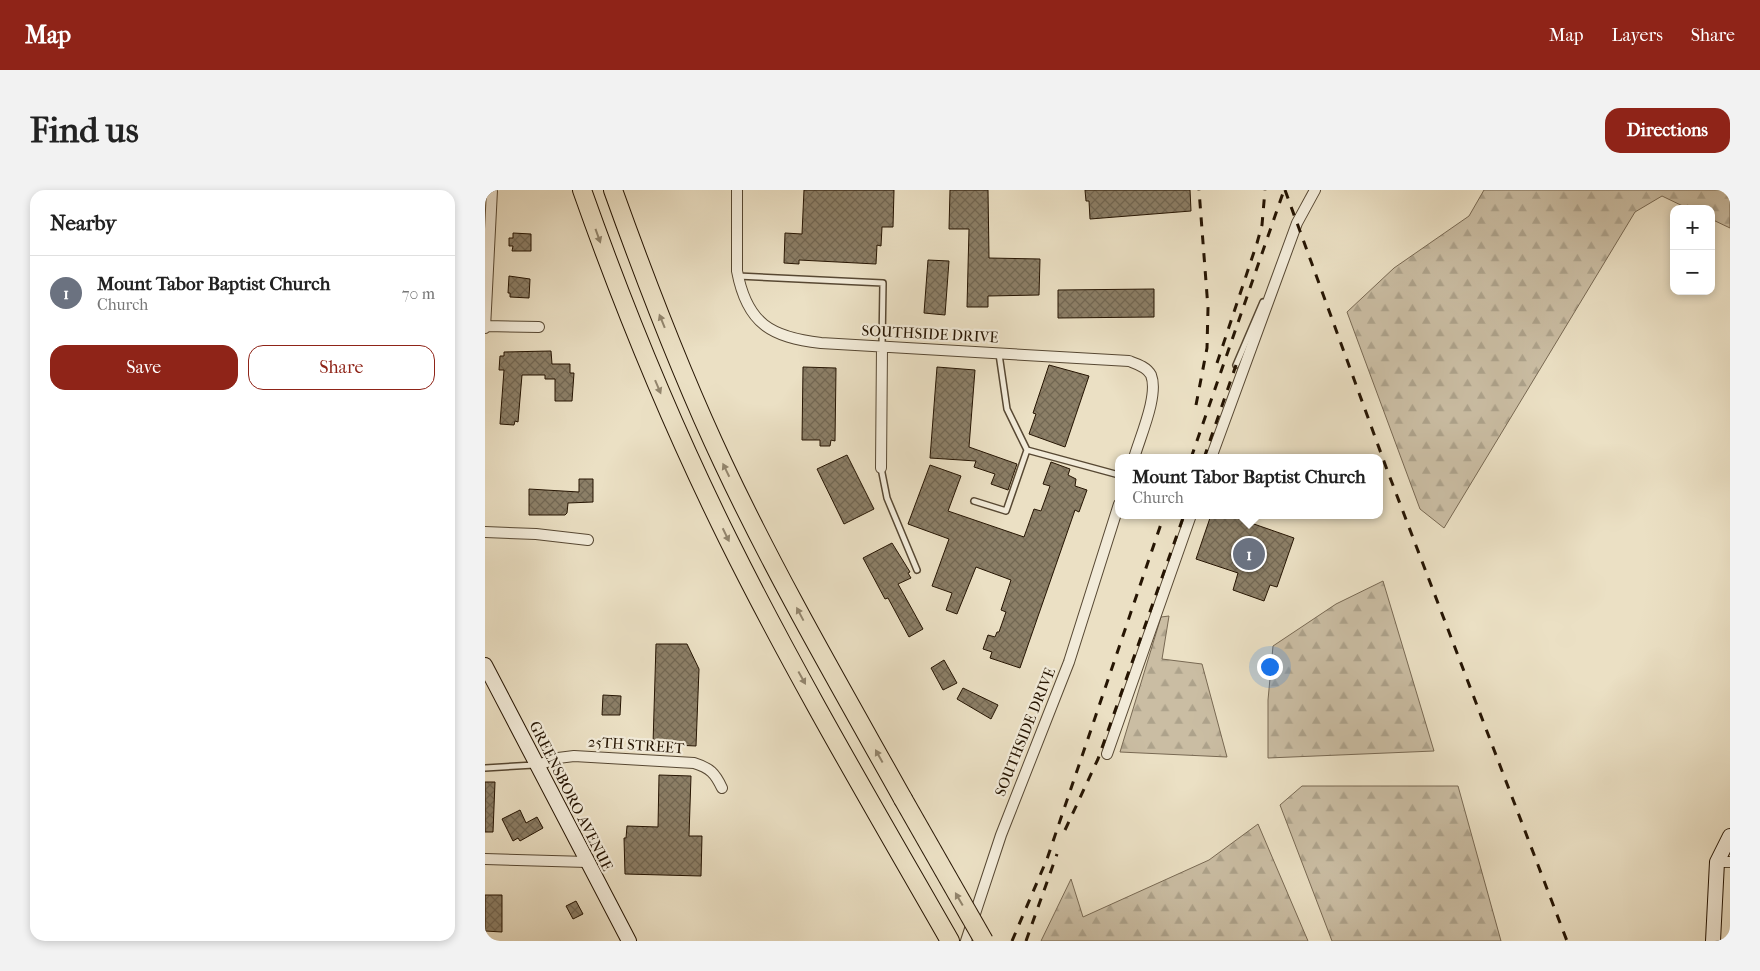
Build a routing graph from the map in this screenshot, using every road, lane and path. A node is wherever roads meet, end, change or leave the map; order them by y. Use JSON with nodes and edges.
{"nodes":[{"id":1,"x":492,"y":190,"type":"edge"},
{"id":2,"x":582,"y":190,"type":"edge"},
{"id":3,"x":613,"y":190,"type":"edge"},
{"id":4,"x":737,"y":190,"type":"edge"},
{"id":5,"x":1315,"y":190,"type":"edge"},
{"id":6,"x":1281,"y":266,"type":"junction"},
{"id":7,"x":737,"y":276,"type":"junction"},
{"id":8,"x":485,"y":327,"type":"edge"},
{"id":9,"x":539,"y":327,"type":"dead end"},
{"id":10,"x":882,"y":346,"type":"junction"},
{"id":11,"x":999,"y":352,"type":"junction"},
{"id":12,"x":1236,"y":365,"type":"dead end"},
{"id":13,"x":1027,"y":450,"type":"junction"},
{"id":14,"x":1135,"y":454,"type":"edge"},
{"id":15,"x":1212,"y":454,"type":"edge"},
{"id":16,"x":881,"y":468,"type":"joint"},
{"id":17,"x":1115,"y":474,"type":"edge"},
{"id":18,"x":974,"y":501,"type":"dead end"},
{"id":19,"x":1115,"y":517,"type":"edge"},
{"id":20,"x":1190,"y":519,"type":"edge"},
{"id":21,"x":485,"y":532,"type":"edge"},
{"id":22,"x":588,"y":540,"type":"dead end"},
{"id":23,"x":917,"y":570,"type":"dead end"},
{"id":24,"x":485,"y":665,"type":"edge"},
{"id":25,"x":1107,"y":754,"type":"dead end"},
{"id":26,"x":538,"y":765,"type":"junction"},
{"id":27,"x":485,"y":768,"type":"edge"},
{"id":28,"x":722,"y":788,"type":"dead end"},
{"id":29,"x":1730,"y":836,"type":"edge"},
{"id":30,"x":485,"y":859,"type":"edge"},
{"id":31,"x":587,"y":862,"type":"junction"},
{"id":32,"x":1724,"y":862,"type":"edge"},
{"id":33,"x":629,"y":941,"type":"edge"},
{"id":34,"x":950,"y":941,"type":"edge"},
{"id":35,"x":966,"y":941,"type":"edge"},
{"id":36,"x":984,"y":941,"type":"edge"},
{"id":37,"x":1713,"y":941,"type":"edge"}],
"edges":[{"from":1,"to":8,"type":"street"},
{"from":2,"to":34,"type":"highway","one_way":true},
{"from":36,"to":3,"type":"highway","one_way":true,"bridge":true},
{"from":4,"to":7,"type":"street","name":"SOUTHSIDE DRIVE"},
{"from":5,"to":6,"type":"street"},
{"from":6,"to":12,"type":"lane"},
{"from":6,"to":15,"type":"street"},
{"from":7,"to":10,"type":"street","name":"SOUTHSIDE DRIVE"},
{"from":7,"to":10,"type":"lane"},
{"from":8,"to":9,"type":"street"},
{"from":10,"to":11,"type":"street","name":"SOUTHSIDE DRIVE"},
{"from":10,"to":16,"type":"street"},
{"from":11,"to":13,"type":"lane"},
{"from":11,"to":14,"type":"street","name":"SOUTHSIDE DRIVE"},
{"from":13,"to":17,"type":"lane"},
{"from":13,"to":18,"type":"lane"},
{"from":16,"to":23,"type":"lane"},
{"from":19,"to":35,"type":"street","name":"SOUTHSIDE DRIVE"},
{"from":20,"to":25,"type":"street"},
{"from":21,"to":22,"type":"street"},
{"from":24,"to":26,"type":"main road","name":"GREENSBORO AVENUE"},
{"from":26,"to":27,"type":"lane"},
{"from":26,"to":28,"type":"street","name":"25TH STREET"},
{"from":26,"to":31,"type":"main road","name":"GREENSBORO AVENUE"},
{"from":29,"to":32,"type":"main road"},
{"from":30,"to":31,"type":"street"},
{"from":31,"to":33,"type":"main road","name":"GREENSBORO AVENUE"},
{"from":32,"to":37,"type":"main road"}]}
